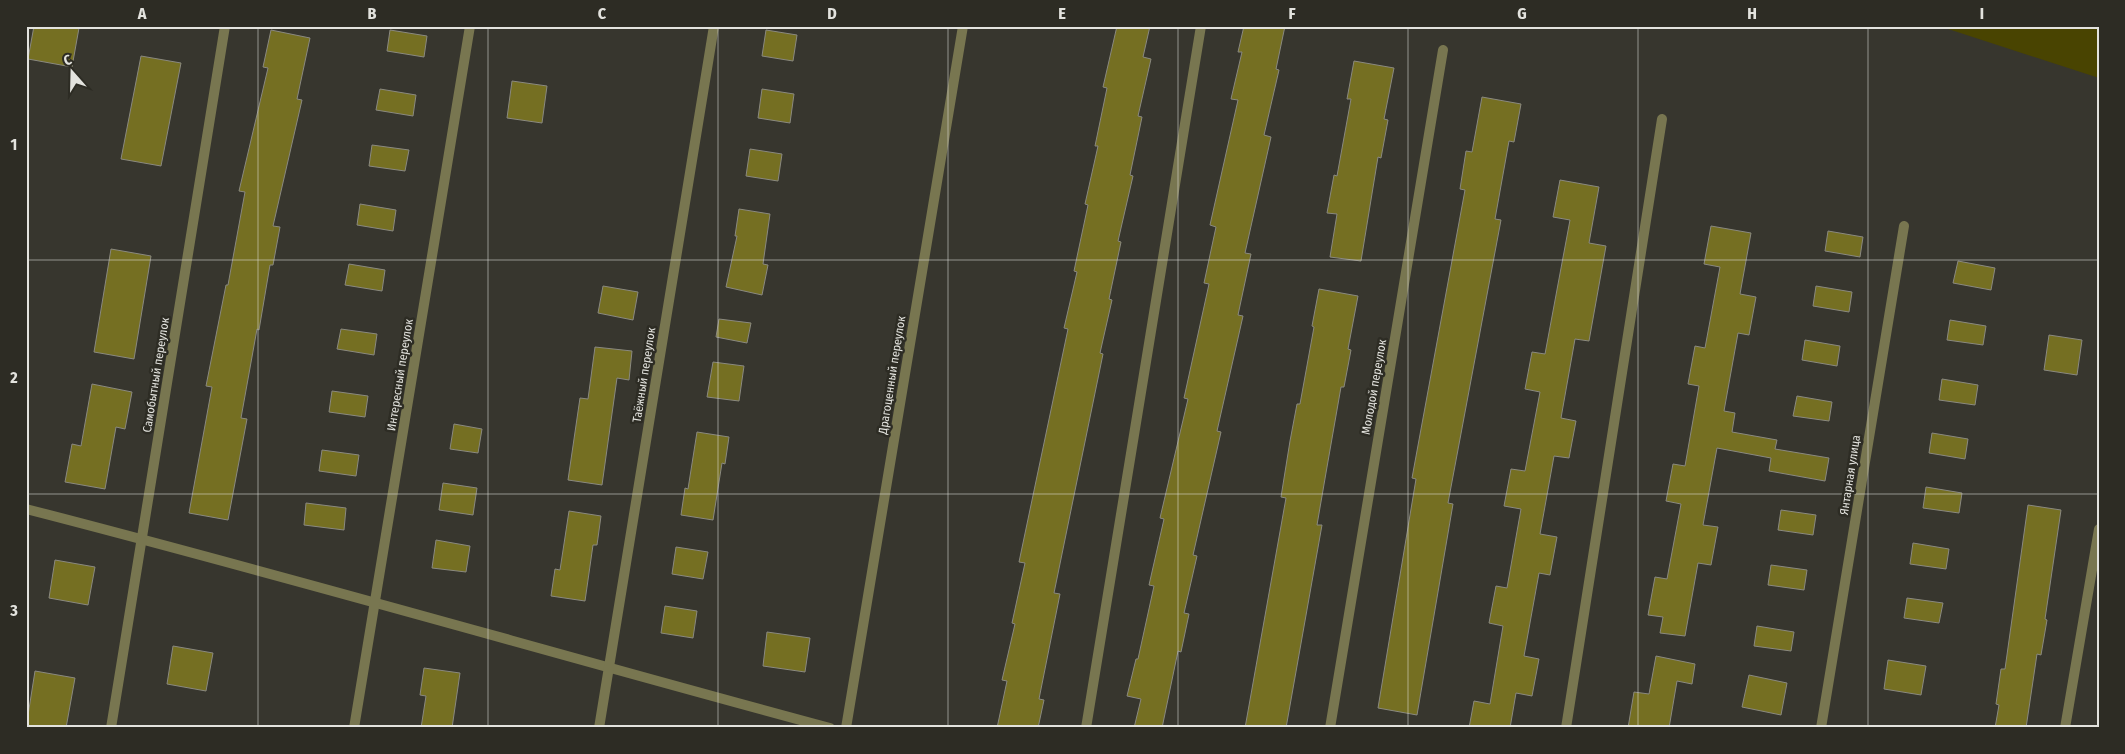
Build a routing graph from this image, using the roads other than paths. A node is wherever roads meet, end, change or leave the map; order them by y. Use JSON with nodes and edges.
{"nodes":[{"id":1,"x":225,"y":26,"type":"edge"},
{"id":2,"x":470,"y":26,"type":"edge"},
{"id":3,"x":714,"y":26,"type":"edge"},
{"id":4,"x":963,"y":26,"type":"edge"},
{"id":5,"x":1201,"y":26,"type":"edge"},
{"id":6,"x":1444,"y":50,"type":"dead end"},
{"id":7,"x":1662,"y":119,"type":"dead end"},
{"id":8,"x":1904,"y":226,"type":"dead end"},
{"id":9,"x":26,"y":508,"type":"edge"},
{"id":10,"x":2099,"y":529,"type":"edge"},
{"id":11,"x":142,"y":538,"type":"junction"},
{"id":12,"x":375,"y":602,"type":"junction"},
{"id":13,"x":608,"y":669,"type":"junction"},
{"id":14,"x":111,"y":728,"type":"edge"},
{"id":15,"x":354,"y":728,"type":"edge"},
{"id":16,"x":599,"y":728,"type":"edge"},
{"id":17,"x":830,"y":728,"type":"edge"},
{"id":18,"x":846,"y":728,"type":"edge"},
{"id":19,"x":1086,"y":728,"type":"edge"},
{"id":20,"x":1330,"y":728,"type":"edge"},
{"id":21,"x":1566,"y":728,"type":"edge"},
{"id":22,"x":1821,"y":728,"type":"edge"},
{"id":23,"x":2065,"y":728,"type":"edge"}],
"edges":[{"from":1,"to":11,"type":"street","name":"Самобытный переулок"},
{"from":2,"to":12,"type":"street","name":"Интересный переулок"},
{"from":3,"to":13,"type":"street","name":"Таёжный переулок"},
{"from":4,"to":18,"type":"street","name":"Драгоценный переулок"},
{"from":5,"to":19,"type":"street"},
{"from":6,"to":20,"type":"street","name":"Молодой переулок"},
{"from":7,"to":21,"type":"street"},
{"from":8,"to":22,"type":"street","name":"Янтарная улица"},
{"from":9,"to":11,"type":"street"},
{"from":10,"to":23,"type":"street"},
{"from":11,"to":12,"type":"street"},
{"from":11,"to":14,"type":"street","name":"Самобытный переулок"},
{"from":12,"to":13,"type":"street"},
{"from":12,"to":15,"type":"street","name":"Интересный переулок"},
{"from":13,"to":16,"type":"street","name":"Таёжный переулок"},
{"from":13,"to":17,"type":"street"}]}
